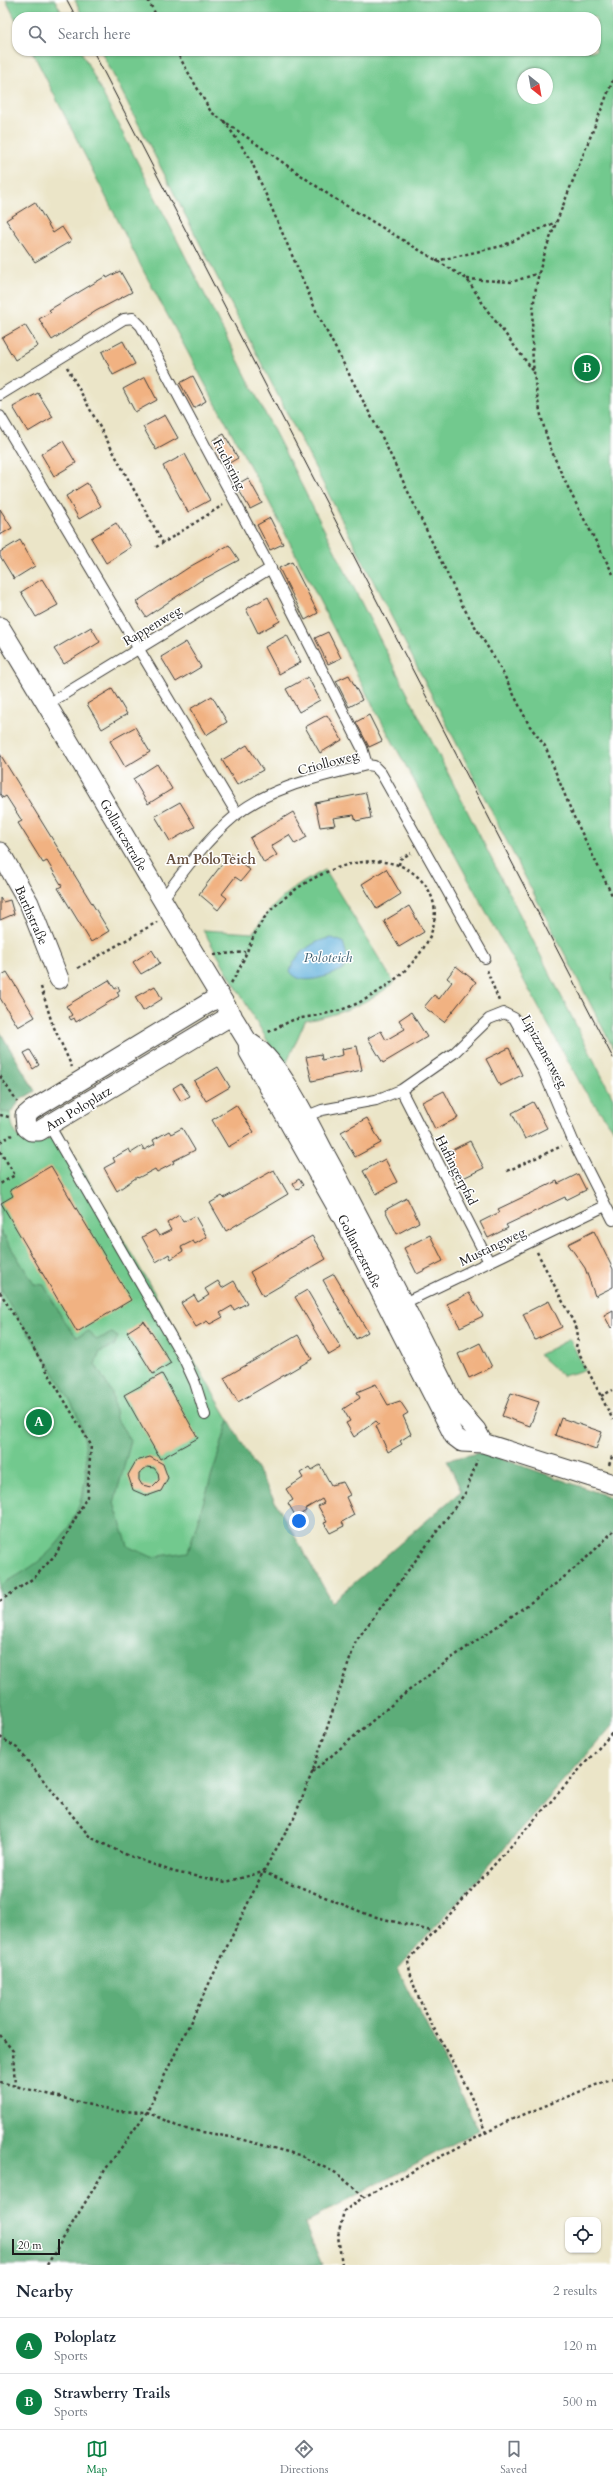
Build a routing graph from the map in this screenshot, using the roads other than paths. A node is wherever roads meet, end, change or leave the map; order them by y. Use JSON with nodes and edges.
{"nodes":[{"id":1,"x":0,"y":395,"type":"edge"},
{"id":2,"x":0,"y":416,"type":"edge"},
{"id":3,"x":270,"y":568,"type":"junction"},
{"id":4,"x":0,"y":627,"type":"edge"},
{"id":5,"x":138,"y":649,"type":"junction"},
{"id":6,"x":48,"y":704,"type":"junction"},
{"id":7,"x":367,"y":765,"type":"junction"},
{"id":8,"x":237,"y":814,"type":"junction"},
{"id":9,"x":0,"y":852,"type":"edge"},
{"id":10,"x":162,"y":900,"type":"junction"},
{"id":11,"x":485,"y":958,"type":"road end"},
{"id":12,"x":60,"y":979,"type":"dead end"},
{"id":13,"x":225,"y":989,"type":"junction"},
{"id":14,"x":232,"y":1015,"type":"junction"},
{"id":15,"x":401,"y":1090,"type":"junction"},
{"id":16,"x":298,"y":1120,"type":"junction"},
{"id":17,"x":49,"y":1125,"type":"junction"},
{"id":18,"x":606,"y":1206,"type":"junction"},
{"id":19,"x":613,"y":1220,"type":"edge"},
{"id":20,"x":489,"y":1262,"type":"junction"},
{"id":21,"x":397,"y":1307,"type":"junction"},
{"id":22,"x":205,"y":1415,"type":"dead end"},
{"id":23,"x":613,"y":1484,"type":"edge"}],
"edges":[{"from":1,"to":3,"type":"lane","name":"Fuchsring"},
{"from":2,"to":5,"type":"lane"},
{"from":3,"to":5,"type":"lane","name":"Rappenweg"},
{"from":3,"to":7,"type":"lane","name":"Fuchsring"},
{"from":4,"to":6,"type":"street","name":"Gollanczstraße"},
{"from":5,"to":6,"type":"lane","name":"Rappenweg"},
{"from":5,"to":8,"type":"lane"},
{"from":6,"to":10,"type":"street","name":"Gollanczstraße"},
{"from":7,"to":8,"type":"lane","name":"Criolloweg"},
{"from":7,"to":11,"type":"lane","name":"Criolloweg"},
{"from":8,"to":10,"type":"lane","name":"Criolloweg"},
{"from":9,"to":12,"type":"street","name":"Barthstraße"},
{"from":10,"to":13,"type":"street","name":"Gollanczstraße"},
{"from":13,"to":14,"type":"street","name":"Gollanczstraße"},
{"from":13,"to":17,"type":"street","name":"Am Poloplatz"},
{"from":14,"to":16,"type":"street","name":"Gollanczstraße"},
{"from":14,"to":17,"type":"street","name":"Am Poloplatz"},
{"from":15,"to":16,"type":"lane","name":"Lipizzanerweg"},
{"from":15,"to":18,"type":"lane","name":"Lipizzanerweg"},
{"from":15,"to":20,"type":"lane","name":"Haflingerpfad"},
{"from":16,"to":21,"type":"street","name":"Gollanczstraße"},
{"from":17,"to":22,"type":"lane"},
{"from":18,"to":19,"type":"lane","name":"Lipizzanerweg"},
{"from":18,"to":20,"type":"lane","name":"Mustangweg"},
{"from":20,"to":21,"type":"lane","name":"Mustangweg"},
{"from":21,"to":23,"type":"street","name":"Gollanczstraße"}]}
